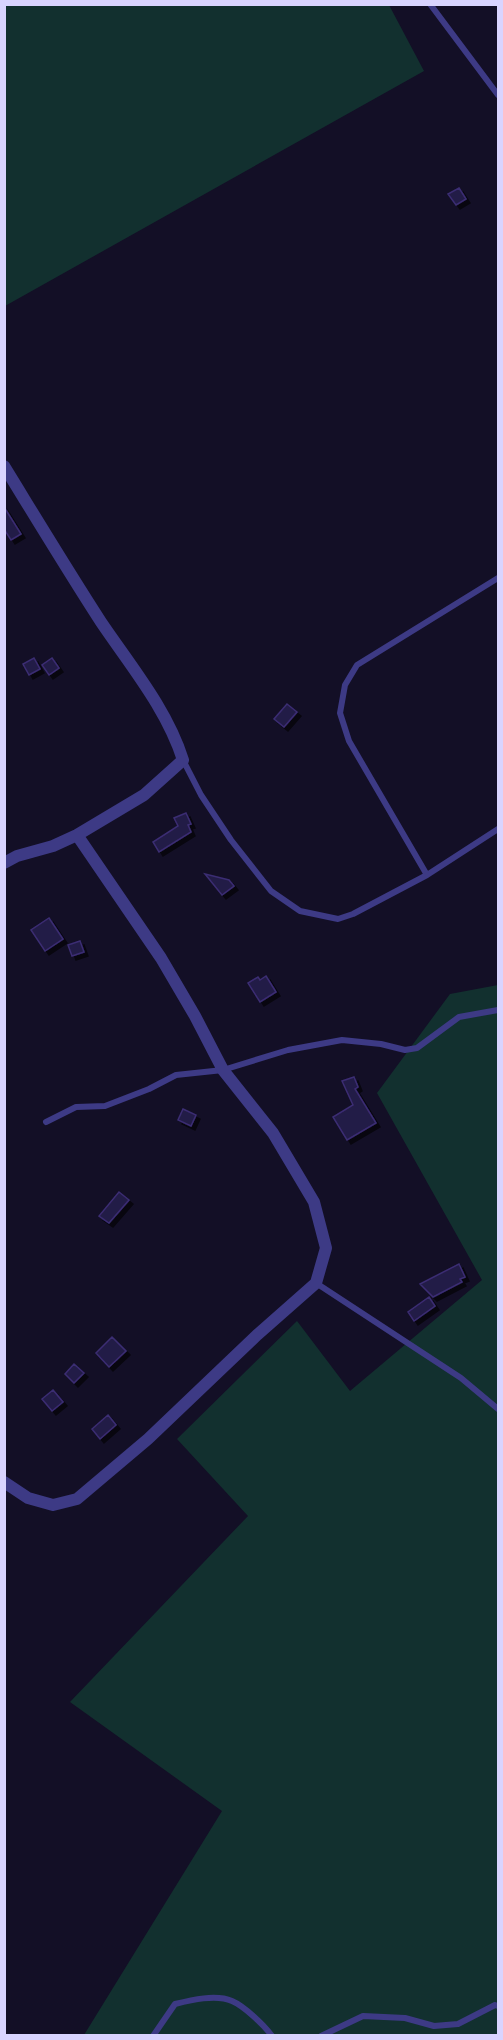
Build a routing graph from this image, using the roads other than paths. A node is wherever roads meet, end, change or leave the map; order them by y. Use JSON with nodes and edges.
{"nodes":[{"id":1,"x":430,"y":4,"type":"edge"},
{"id":2,"x":498,"y":95,"type":"edge"},
{"id":3,"x":4,"y":466,"type":"edge"},
{"id":4,"x":498,"y":579,"type":"edge"},
{"id":5,"x":183,"y":760,"type":"junction"},
{"id":6,"x":498,"y":829,"type":"edge"},
{"id":7,"x":76,"y":835,"type":"junction"},
{"id":8,"x":4,"y":863,"type":"edge"},
{"id":9,"x":427,"y":874,"type":"junction"},
{"id":10,"x":498,"y":1010,"type":"edge"},
{"id":11,"x":223,"y":1070,"type":"junction"},
{"id":12,"x":46,"y":1122,"type":"dead end"},
{"id":13,"x":316,"y":1283,"type":"junction"},
{"id":14,"x":498,"y":1409,"type":"edge"},
{"id":15,"x":4,"y":1482,"type":"edge"},
{"id":16,"x":498,"y":2006,"type":"edge"},
{"id":17,"x":153,"y":2036,"type":"edge"},
{"id":18,"x":272,"y":2036,"type":"edge"},
{"id":19,"x":321,"y":2036,"type":"edge"}],
"edges":[{"from":1,"to":2,"type":"lane"},
{"from":3,"to":5,"type":"street"},
{"from":4,"to":9,"type":"lane"},
{"from":5,"to":7,"type":"street"},
{"from":5,"to":9,"type":"lane"},
{"from":6,"to":9,"type":"lane"},
{"from":7,"to":8,"type":"street"},
{"from":7,"to":11,"type":"street"},
{"from":10,"to":11,"type":"lane"},
{"from":11,"to":12,"type":"lane"},
{"from":11,"to":13,"type":"street"},
{"from":13,"to":14,"type":"lane"},
{"from":13,"to":15,"type":"street"},
{"from":16,"to":19,"type":"lane"},
{"from":17,"to":18,"type":"lane"}]}
